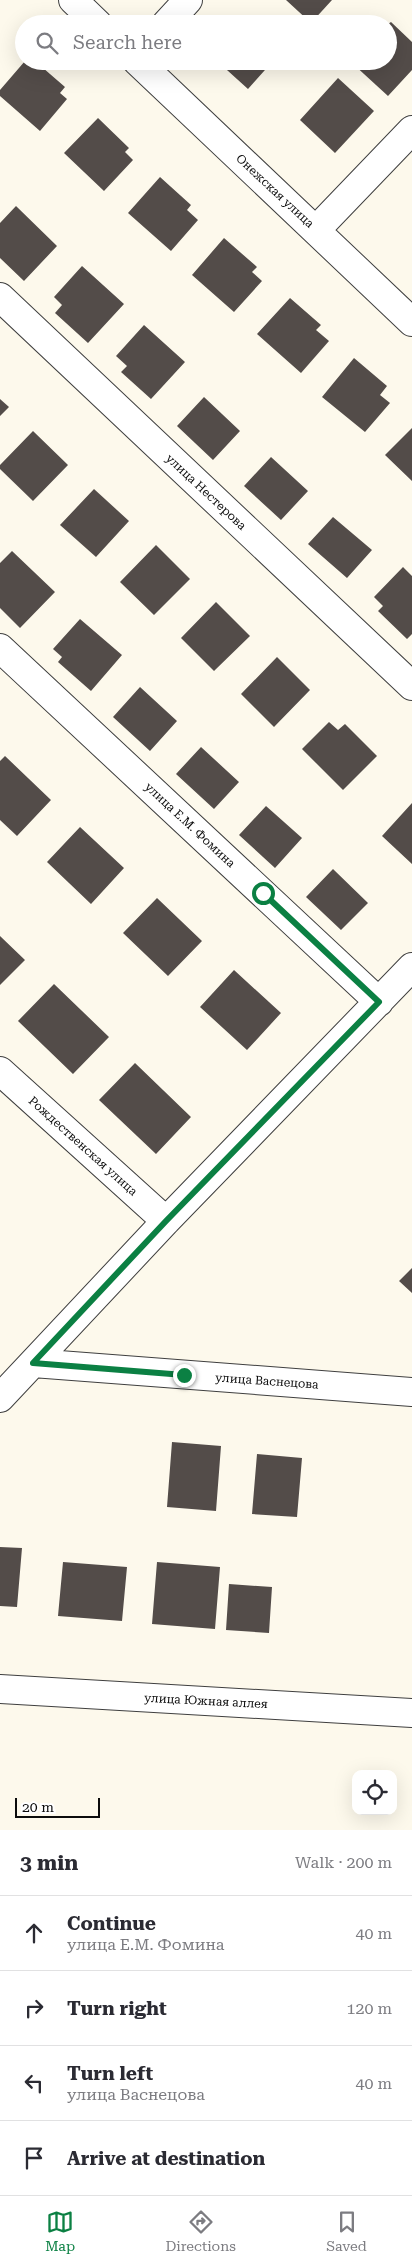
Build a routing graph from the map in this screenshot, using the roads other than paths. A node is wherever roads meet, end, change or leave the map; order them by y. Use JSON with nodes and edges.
{"nodes":[{"id":1,"x":73,"y":0,"type":"edge"},
{"id":2,"x":188,"y":0,"type":"edge"},
{"id":3,"x":89,"y":15,"type":"edge"},
{"id":4,"x":174,"y":15,"type":"edge"},
{"id":5,"x":147,"y":70,"type":"edge"},
{"id":6,"x":412,"y":130,"type":"edge"},
{"id":7,"x":316,"y":230,"type":"junction"},
{"id":8,"x":0,"y":298,"type":"edge"},
{"id":9,"x":412,"y":322,"type":"edge"},
{"id":10,"x":0,"y":648,"type":"edge"},
{"id":11,"x":412,"y":686,"type":"edge"},
{"id":12,"x":412,"y":967,"type":"edge"},
{"id":13,"x":379,"y":1002,"type":"junction"},
{"id":14,"x":0,"y":1071,"type":"edge"},
{"id":15,"x":166,"y":1221,"type":"junction"},
{"id":16,"x":33,"y":1363,"type":"junction"},
{"id":17,"x":412,"y":1392,"type":"edge"},
{"id":18,"x":0,"y":1398,"type":"edge"},
{"id":19,"x":0,"y":1689,"type":"edge"},
{"id":20,"x":412,"y":1712,"type":"edge"}],
"edges":[{"from":1,"to":3,"type":"street"},
{"from":2,"to":4,"type":"street"},
{"from":5,"to":7,"type":"street","name":"Онежская улица"},
{"from":6,"to":7,"type":"street"},
{"from":7,"to":9,"type":"street","name":"Онежская улица"},
{"from":8,"to":11,"type":"street","name":"улица Нестерова"},
{"from":10,"to":13,"type":"street","name":"улица Е.М. Фомина"},
{"from":12,"to":13,"type":"street"},
{"from":13,"to":15,"type":"street"},
{"from":14,"to":15,"type":"street","name":"Рождественская улица"},
{"from":15,"to":16,"type":"street"},
{"from":16,"to":17,"type":"street","name":"улица Васнецова"},
{"from":16,"to":18,"type":"street"},
{"from":19,"to":20,"type":"street","name":"улица Южная аллея"}]}
